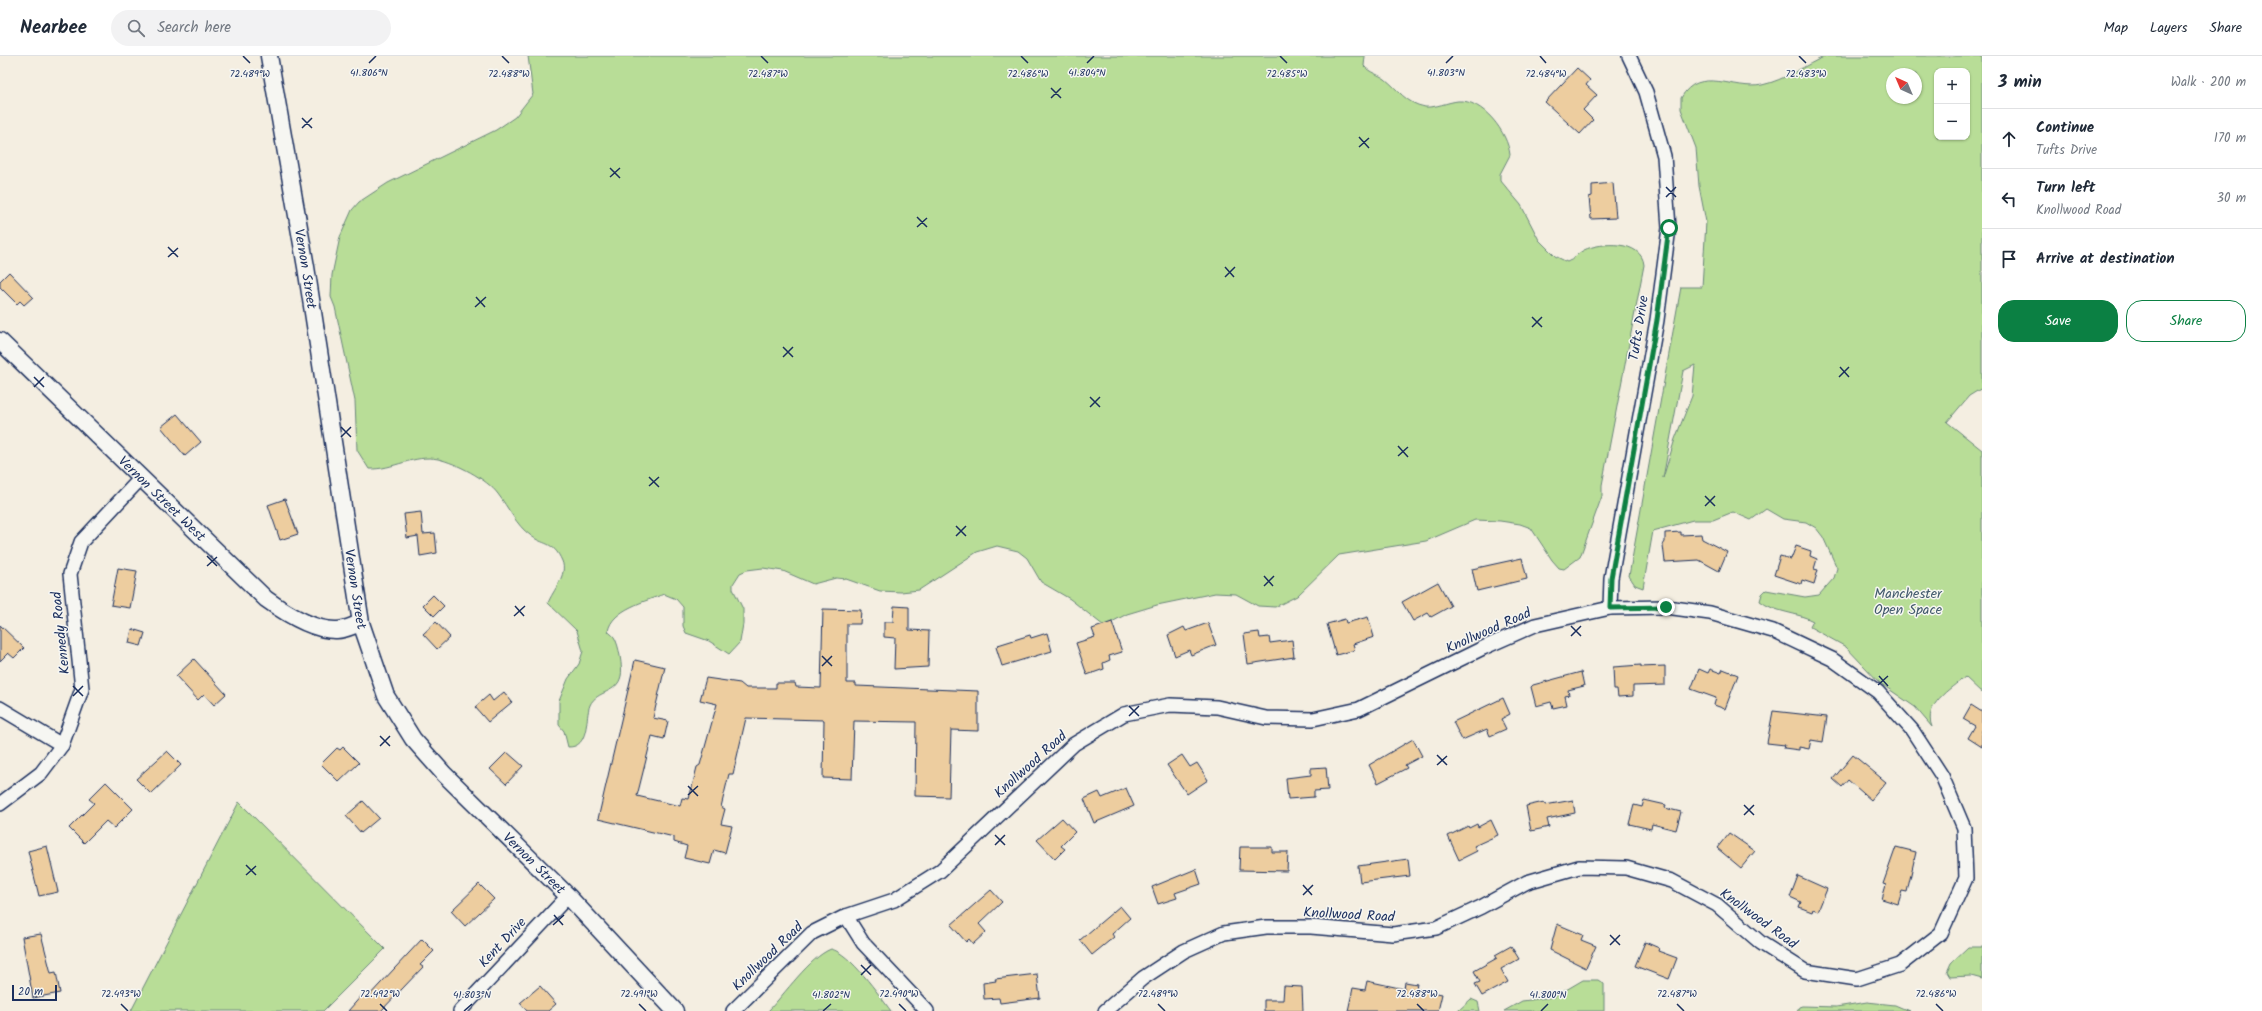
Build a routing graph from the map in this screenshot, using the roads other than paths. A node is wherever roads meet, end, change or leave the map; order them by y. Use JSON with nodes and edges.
{"nodes":[{"id":1,"x":270,"y":56,"type":"edge"},
{"id":2,"x":1629,"y":56,"type":"edge"},
{"id":3,"x":0,"y":341,"type":"edge"},
{"id":4,"x":140,"y":478,"type":"junction"},
{"id":5,"x":1610,"y":608,"type":"junction"},
{"id":6,"x":361,"y":623,"type":"junction"},
{"id":7,"x":0,"y":708,"type":"edge"},
{"id":8,"x":62,"y":745,"type":"junction"},
{"id":9,"x":0,"y":804,"type":"edge"},
{"id":10,"x":568,"y":896,"type":"junction"},
{"id":11,"x":846,"y":916,"type":"junction"},
{"id":12,"x":460,"y":1011,"type":"edge"},
{"id":13,"x":675,"y":1011,"type":"edge"},
{"id":14,"x":733,"y":1011,"type":"edge"},
{"id":15,"x":927,"y":1011,"type":"edge"},
{"id":16,"x":1105,"y":1011,"type":"edge"}],
"edges":[{"from":1,"to":6,"type":"street","name":"Vernon Street"},
{"from":2,"to":5,"type":"street","name":"Tufts Drive"},
{"from":3,"to":4,"type":"street","name":"Vernon Street West"},
{"from":4,"to":6,"type":"street","name":"Vernon Street West"},
{"from":4,"to":8,"type":"street","name":"Kennedy Road"},
{"from":5,"to":11,"type":"street","name":"Knollwood Road"},
{"from":5,"to":16,"type":"street","name":"Knollwood Road"},
{"from":6,"to":10,"type":"street","name":"Vernon Street"},
{"from":7,"to":8,"type":"street"},
{"from":8,"to":9,"type":"street","name":"Kennedy Road"},
{"from":10,"to":12,"type":"street","name":"Kent Drive"},
{"from":10,"to":13,"type":"street","name":"Vernon Street"},
{"from":11,"to":14,"type":"street","name":"Knollwood Road"},
{"from":11,"to":15,"type":"street"}]}
